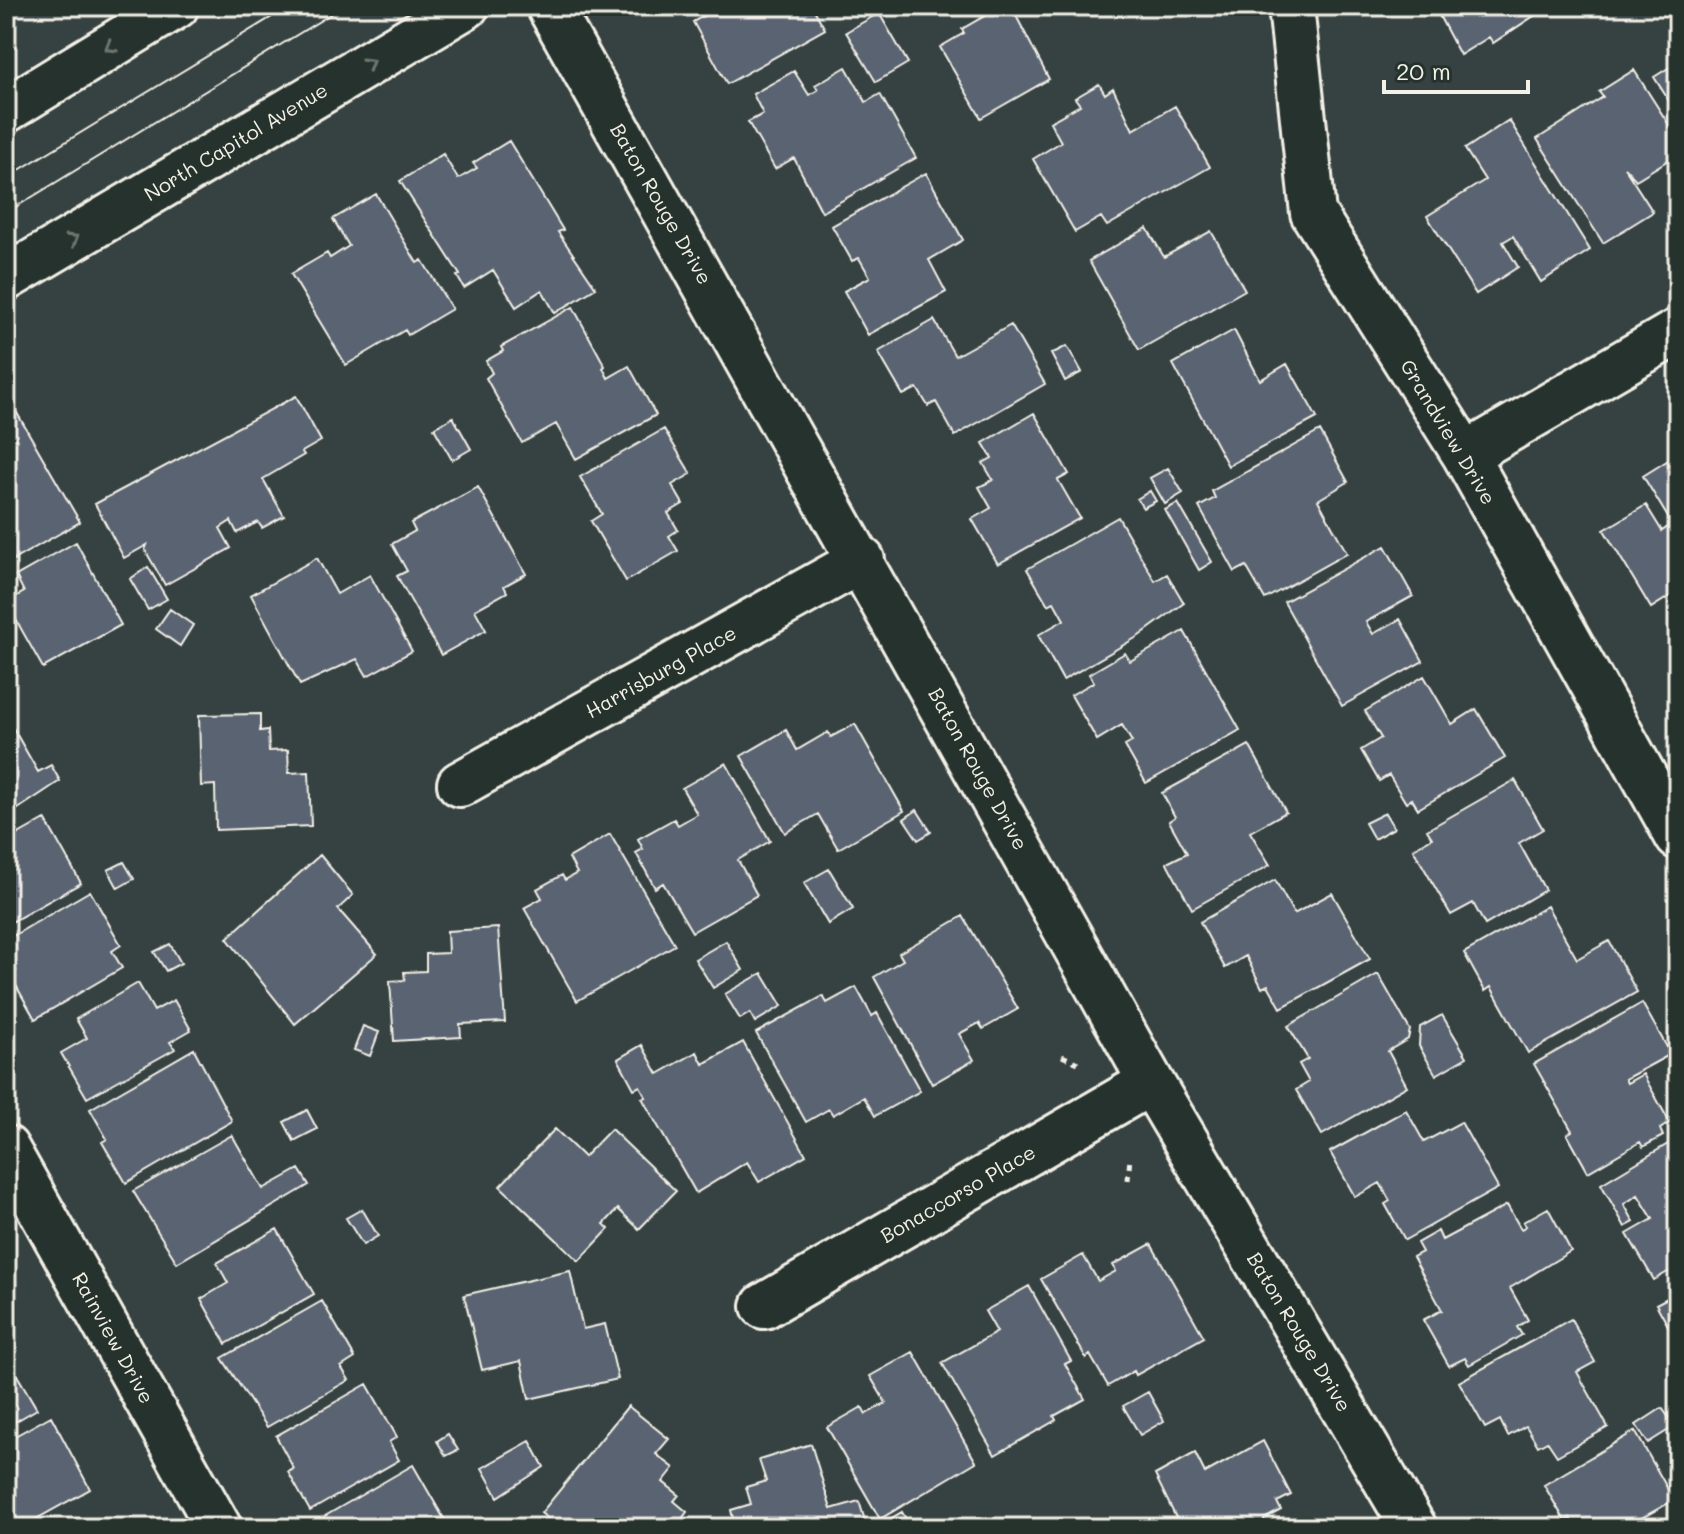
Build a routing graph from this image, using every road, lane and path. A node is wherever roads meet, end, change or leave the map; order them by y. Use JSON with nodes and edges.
{"nodes":[{"id":1,"x":176,"y":6,"type":"edge"},
{"id":2,"x":466,"y":6,"type":"edge"},
{"id":3,"x":549,"y":6,"type":"edge"},
{"id":4,"x":1291,"y":6,"type":"edge"},
{"id":5,"x":6,"y":110,"type":"edge"},
{"id":6,"x":6,"y":278,"type":"edge"},
{"id":7,"x":1678,"y":331,"type":"edge"},
{"id":8,"x":1465,"y":455,"type":"junction"},
{"id":9,"x":862,"y":560,"type":"junction"},
{"id":10,"x":460,"y":784,"type":"dead end"},
{"id":11,"x":1678,"y":837,"type":"edge"},
{"id":12,"x":1062,"y":1056,"type":"dead end"},
{"id":13,"x":1078,"y":1063,"type":"dead end"},
{"id":14,"x":1151,"y":1082,"type":"junction"},
{"id":15,"x":6,"y":1148,"type":"edge"},
{"id":16,"x":1130,"y":1158,"type":"dead end"},
{"id":17,"x":1128,"y":1180,"type":"dead end"},
{"id":18,"x":764,"y":1306,"type":"dead end"},
{"id":19,"x":219,"y":1528,"type":"edge"},
{"id":20,"x":1414,"y":1528,"type":"edge"}],
"edges":[{"from":1,"to":5,"type":"street","one_way":true},
{"from":6,"to":2,"type":"street","name":"North Capitol Avenue","one_way":true},
{"from":3,"to":9,"type":"street","name":"Baton Rouge Drive"},
{"from":4,"to":8,"type":"street","name":"Grandview Drive"},
{"from":7,"to":8,"type":"street"},
{"from":8,"to":11,"type":"street","name":"Grandview Drive"},
{"from":9,"to":10,"type":"street","name":"Harrisburg Place"},
{"from":9,"to":14,"type":"street","name":"Baton Rouge Drive"},
{"from":12,"to":13,"type":"path"},
{"from":14,"to":18,"type":"street","name":"Bonaccorso Place"},
{"from":14,"to":20,"type":"street","name":"Baton Rouge Drive"},
{"from":15,"to":19,"type":"street","name":"Rainview Drive"},
{"from":16,"to":17,"type":"path"}]}
